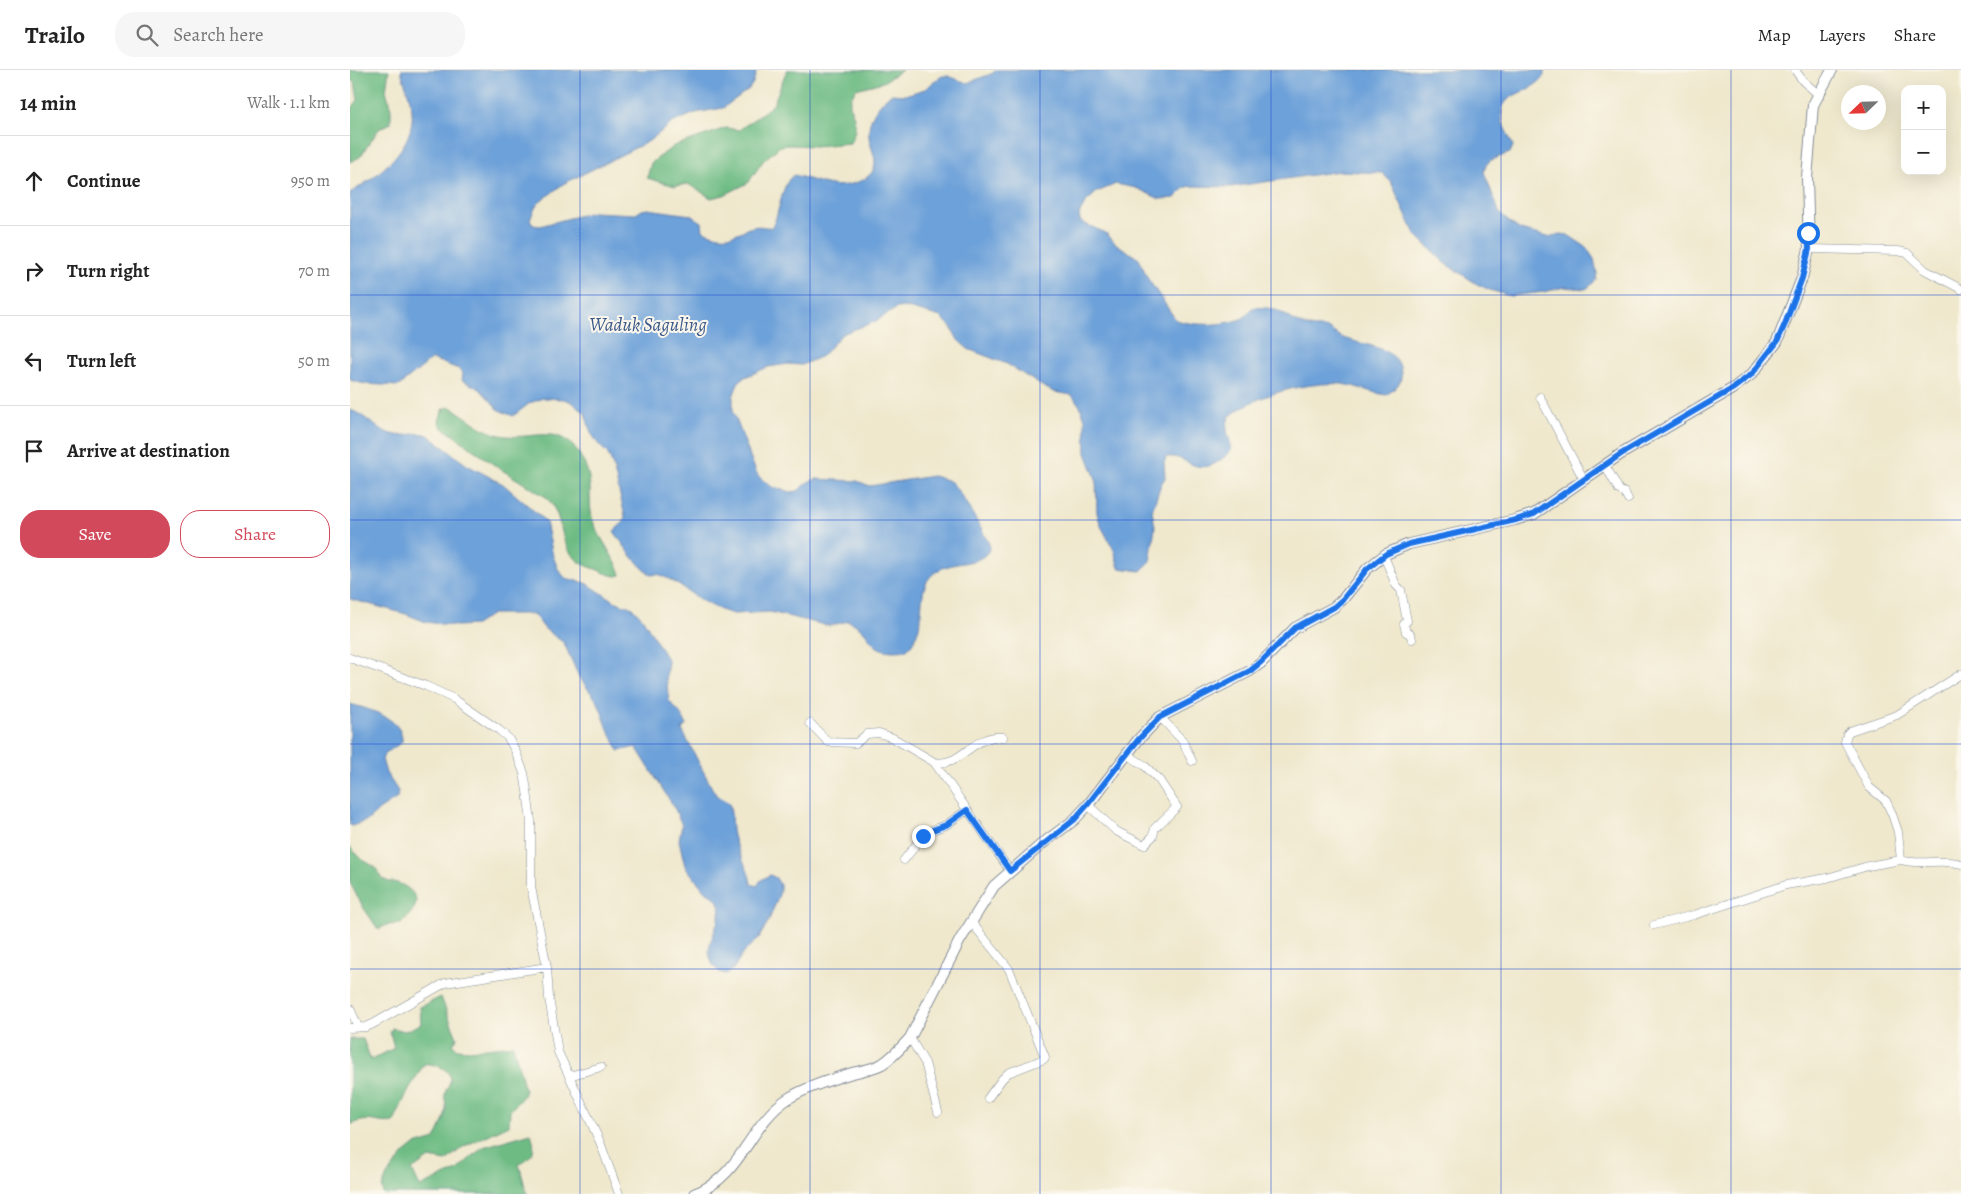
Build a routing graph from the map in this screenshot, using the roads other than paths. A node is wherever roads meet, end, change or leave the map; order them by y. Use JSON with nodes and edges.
{"nodes":[{"id":1,"x":1795,"y":70,"type":"edge"},
{"id":2,"x":1832,"y":70,"type":"edge"},
{"id":3,"x":1818,"y":94,"type":"junction"},
{"id":4,"x":1809,"y":249,"type":"junction"},
{"id":5,"x":1961,"y":289,"type":"edge"},
{"id":6,"x":1540,"y":397,"type":"dead end"},
{"id":7,"x":1605,"y":466,"type":"junction"},
{"id":8,"x":1584,"y":480,"type":"junction"},
{"id":9,"x":1628,"y":499,"type":"dead end"},
{"id":10,"x":1384,"y":556,"type":"junction"},
{"id":11,"x":1412,"y":639,"type":"dead end"},
{"id":12,"x":350,"y":658,"type":"edge"},
{"id":13,"x":1961,"y":674,"type":"edge"},
{"id":14,"x":1160,"y":717,"type":"junction"},
{"id":15,"x":810,"y":723,"type":"dead end"},
{"id":16,"x":1003,"y":738,"type":"dead end"},
{"id":17,"x":1126,"y":754,"type":"junction"},
{"id":18,"x":934,"y":762,"type":"junction"},
{"id":19,"x":1192,"y":762,"type":"dead end"},
{"id":20,"x":1088,"y":804,"type":"junction"},
{"id":21,"x":967,"y":810,"type":"junction"},
{"id":22,"x":904,"y":860,"type":"dead end"},
{"id":23,"x":1901,"y":860,"type":"junction"},
{"id":24,"x":1961,"y":864,"type":"edge"},
{"id":25,"x":1010,"y":871,"type":"junction"},
{"id":26,"x":972,"y":923,"type":"junction"},
{"id":27,"x":1654,"y":925,"type":"dead end"},
{"id":28,"x":547,"y":967,"type":"junction"},
{"id":29,"x":350,"y":1008,"type":"edge"},
{"id":30,"x":354,"y":1028,"type":"edge"},
{"id":31,"x":910,"y":1038,"type":"junction"},
{"id":32,"x":601,"y":1067,"type":"dead end"},
{"id":33,"x":569,"y":1076,"type":"junction"},
{"id":34,"x":988,"y":1098,"type":"dead end"},
{"id":35,"x":938,"y":1112,"type":"dead end"},
{"id":36,"x":619,"y":1194,"type":"edge"},
{"id":37,"x":694,"y":1194,"type":"edge"}],
"edges":[{"from":1,"to":3,"type":"street"},
{"from":2,"to":3,"type":"main road"},
{"from":3,"to":4,"type":"main road"},
{"from":4,"to":5,"type":"street"},
{"from":4,"to":7,"type":"main road"},
{"from":6,"to":8,"type":"street"},
{"from":7,"to":8,"type":"main road"},
{"from":7,"to":9,"type":"street"},
{"from":8,"to":10,"type":"main road"},
{"from":10,"to":11,"type":"street"},
{"from":10,"to":14,"type":"main road"},
{"from":12,"to":28,"type":"street"},
{"from":13,"to":23,"type":"street"},
{"from":14,"to":17,"type":"main road"},
{"from":14,"to":19,"type":"street"},
{"from":15,"to":18,"type":"street"},
{"from":16,"to":18,"type":"street"},
{"from":17,"to":20,"type":"main road"},
{"from":17,"to":20,"type":"street"},
{"from":18,"to":21,"type":"street"},
{"from":20,"to":25,"type":"main road"},
{"from":21,"to":22,"type":"street"},
{"from":21,"to":25,"type":"street"},
{"from":23,"to":24,"type":"street"},
{"from":23,"to":27,"type":"street"},
{"from":25,"to":26,"type":"main road"},
{"from":26,"to":31,"type":"main road"},
{"from":26,"to":34,"type":"street"},
{"from":28,"to":30,"type":"street"},
{"from":28,"to":33,"type":"street"},
{"from":29,"to":30,"type":"street"},
{"from":31,"to":35,"type":"street"},
{"from":31,"to":37,"type":"main road"},
{"from":32,"to":33,"type":"street"},
{"from":33,"to":36,"type":"street"}]}
